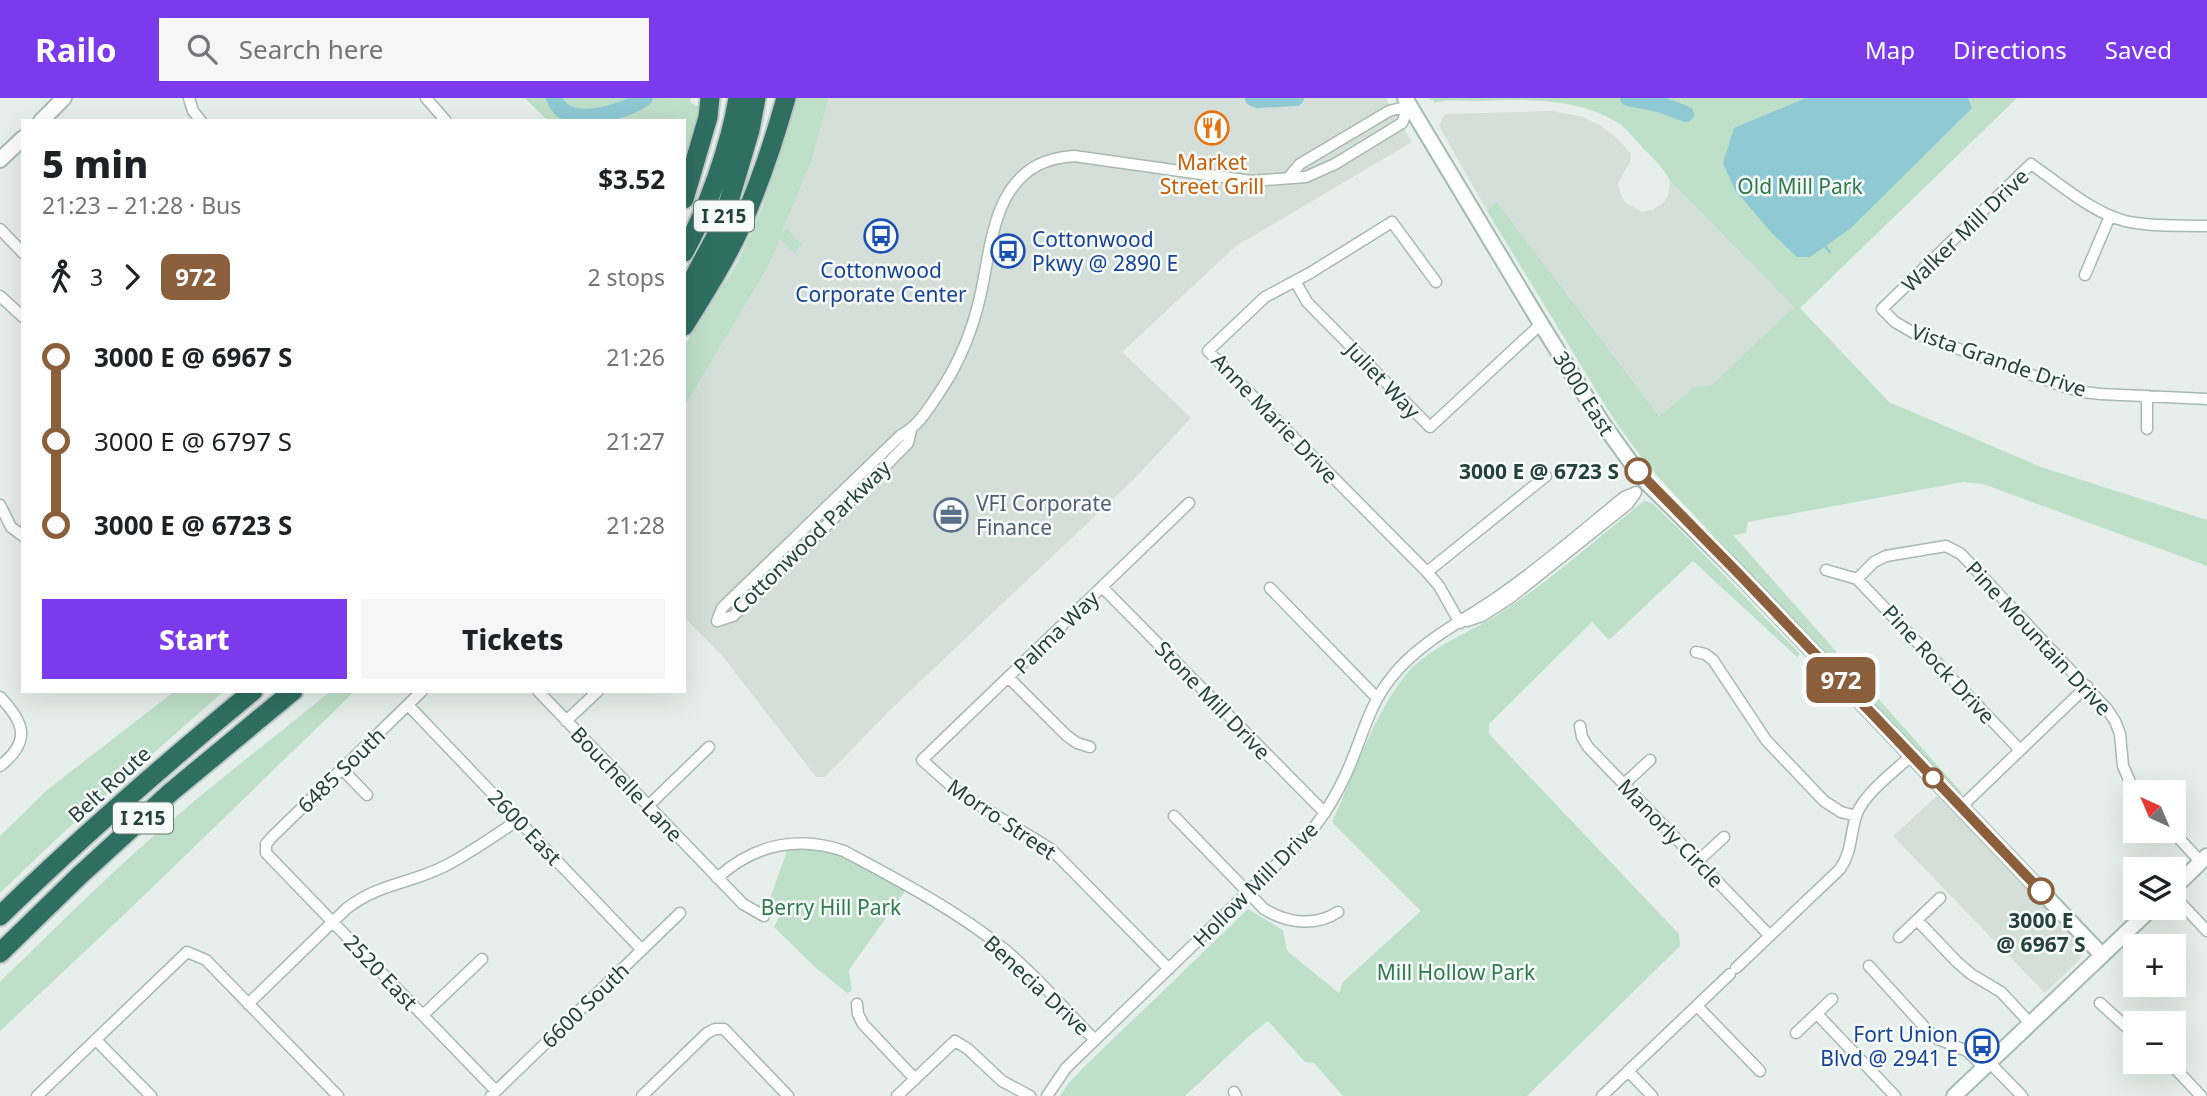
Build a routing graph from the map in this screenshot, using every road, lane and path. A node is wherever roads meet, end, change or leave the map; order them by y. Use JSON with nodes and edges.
{"nodes":[{"id":1,"x":64,"y":98,"type":"edge"},
{"id":2,"x":189,"y":98,"type":"edge"},
{"id":3,"x":426,"y":98,"type":"edge"},
{"id":4,"x":738,"y":98,"type":"edge"},
{"id":5,"x":755,"y":98,"type":"edge"},
{"id":6,"x":786,"y":98,"type":"edge"},
{"id":7,"x":1407,"y":102,"type":"edge"},
{"id":8,"x":709,"y":108,"type":"edge"},
{"id":9,"x":45,"y":119,"type":"edge"},
{"id":10,"x":199,"y":119,"type":"edge"},
{"id":11,"x":444,"y":119,"type":"edge"},
{"id":12,"x":742,"y":128,"type":"junction"},
{"id":13,"x":21,"y":140,"type":"edge"},
{"id":14,"x":0,"y":160,"type":"edge"},
{"id":15,"x":1289,"y":177,"type":"junction"},
{"id":16,"x":686,"y":192,"type":"edge"},
{"id":17,"x":2110,"y":216,"type":"junction"},
{"id":18,"x":2207,"y":226,"type":"edge"},
{"id":19,"x":0,"y":229,"type":"edge"},
{"id":20,"x":686,"y":249,"type":"edge"},
{"id":21,"x":21,"y":251,"type":"edge"},
{"id":22,"x":2085,"y":275,"type":"dead end"},
{"id":23,"x":1294,"y":281,"type":"junction"},
{"id":24,"x":1436,"y":282,"type":"dead end"},
{"id":25,"x":686,"y":292,"type":"edge"},
{"id":26,"x":0,"y":296,"type":"edge"},
{"id":27,"x":1882,"y":310,"type":"joint"},
{"id":28,"x":21,"y":315,"type":"edge"},
{"id":29,"x":686,"y":323,"type":"edge"},
{"id":30,"x":1541,"y":324,"type":"junction"},
{"id":31,"x":2147,"y":396,"type":"junction"},
{"id":32,"x":2207,"y":398,"type":"edge"},
{"id":33,"x":2147,"y":429,"type":"dead end"},
{"id":34,"x":911,"y":430,"type":"junction"},
{"id":35,"x":1546,"y":476,"type":"dead end"},
{"id":36,"x":1642,"y":487,"type":"junction"},
{"id":37,"x":1189,"y":503,"type":"dead end"},
{"id":38,"x":0,"y":505,"type":"edge"},
{"id":39,"x":21,"y":534,"type":"edge"},
{"id":40,"x":1826,"y":570,"type":"dead end"},
{"id":41,"x":1427,"y":572,"type":"junction"},
{"id":42,"x":1857,"y":579,"type":"junction"},
{"id":43,"x":1102,"y":587,"type":"junction"},
{"id":44,"x":1270,"y":588,"type":"dead end"},
{"id":45,"x":1460,"y":623,"type":"junction"},
{"id":46,"x":1696,"y":652,"type":"dead end"},
{"id":47,"x":1008,"y":677,"type":"junction"},
{"id":48,"x":2087,"y":686,"type":"junction"},
{"id":49,"x":251,"y":693,"type":"edge"},
{"id":50,"x":291,"y":693,"type":"edge"},
{"id":51,"x":420,"y":693,"type":"edge"},
{"id":52,"x":539,"y":693,"type":"edge"},
{"id":53,"x":596,"y":693,"type":"edge"},
{"id":54,"x":0,"y":697,"type":"edge"},
{"id":55,"x":1377,"y":698,"type":"junction"},
{"id":56,"x":408,"y":705,"type":"junction"},
{"id":57,"x":566,"y":721,"type":"junction"},
{"id":58,"x":1580,"y":726,"type":"dead end"},
{"id":59,"x":709,"y":747,"type":"dead end"},
{"id":60,"x":1090,"y":747,"type":"dead end"},
{"id":61,"x":2020,"y":750,"type":"junction"},
{"id":62,"x":1912,"y":755,"type":"junction"},
{"id":63,"x":922,"y":760,"type":"joint"},
{"id":64,"x":1650,"y":760,"type":"dead end"},
{"id":65,"x":0,"y":766,"type":"edge"},
{"id":66,"x":342,"y":769,"type":"junction"},
{"id":67,"x":2129,"y":780,"type":"edge"},
{"id":68,"x":1624,"y":785,"type":"junction"},
{"id":69,"x":367,"y":795,"type":"dead end"},
{"id":70,"x":648,"y":806,"type":"junction"},
{"id":71,"x":1961,"y":807,"type":"junction"},
{"id":72,"x":1325,"y":813,"type":"junction"},
{"id":73,"x":1174,"y":816,"type":"dead end"},
{"id":74,"x":1856,"y":816,"type":"junction"},
{"id":75,"x":518,"y":820,"type":"junction"},
{"id":76,"x":1724,"y":837,"type":"dead end"},
{"id":77,"x":2186,"y":843,"type":"edge"},
{"id":78,"x":266,"y":853,"type":"joint"},
{"id":79,"x":2204,"y":859,"type":"edge"},
{"id":80,"x":1698,"y":862,"type":"junction"},
{"id":81,"x":2186,"y":876,"type":"edge"},
{"id":82,"x":717,"y":878,"type":"junction"},
{"id":83,"x":1248,"y":893,"type":"junction"},
{"id":84,"x":1940,"y":898,"type":"dead end"},
{"id":85,"x":2186,"y":909,"type":"edge"},
{"id":86,"x":1338,"y":912,"type":"dead end"},
{"id":87,"x":680,"y":913,"type":"dead end"},
{"id":88,"x":0,"y":916,"type":"edge"},
{"id":89,"x":764,"y":916,"type":"dead end"},
{"id":90,"x":1917,"y":920,"type":"junction"},
{"id":91,"x":2139,"y":920,"type":"edge"},
{"id":92,"x":333,"y":922,"type":"junction"},
{"id":93,"x":2207,"y":931,"type":"edge"},
{"id":94,"x":1770,"y":936,"type":"junction"},
{"id":95,"x":1899,"y":937,"type":"dead end"},
{"id":96,"x":642,"y":950,"type":"junction"},
{"id":97,"x":0,"y":953,"type":"edge"},
{"id":98,"x":2102,"y":955,"type":"junction"},
{"id":99,"x":482,"y":959,"type":"dead end"},
{"id":100,"x":1869,"y":966,"type":"dead end"},
{"id":101,"x":1169,"y":969,"type":"junction"},
{"id":102,"x":1832,"y":999,"type":"dead end"},
{"id":103,"x":248,"y":1003,"type":"junction"},
{"id":104,"x":2100,"y":1003,"type":"dead end"},
{"id":105,"x":857,"y":1004,"type":"dead end"},
{"id":106,"x":1697,"y":1006,"type":"junction"},
{"id":107,"x":1816,"y":1014,"type":"junction"},
{"id":108,"x":423,"y":1015,"type":"junction"},
{"id":109,"x":2030,"y":1023,"type":"junction"},
{"id":110,"x":2123,"y":1024,"type":"edge"},
{"id":111,"x":1796,"y":1033,"type":"dead end"},
{"id":112,"x":96,"y":1040,"type":"junction"},
{"id":113,"x":1095,"y":1040,"type":"junction"},
{"id":114,"x":1987,"y":1065,"type":"junction"},
{"id":115,"x":1628,"y":1071,"type":"junction"},
{"id":116,"x":1760,"y":1071,"type":"dead end"},
{"id":117,"x":2181,"y":1074,"type":"edge"},
{"id":118,"x":915,"y":1079,"type":"junction"},
{"id":119,"x":493,"y":1093,"type":"edge"},
{"id":120,"x":37,"y":1096,"type":"edge"},
{"id":121,"x":150,"y":1096,"type":"edge"},
{"id":122,"x":338,"y":1096,"type":"edge"},
{"id":123,"x":642,"y":1096,"type":"edge"},
{"id":124,"x":788,"y":1096,"type":"edge"},
{"id":125,"x":897,"y":1096,"type":"edge"},
{"id":126,"x":1030,"y":1096,"type":"edge"},
{"id":127,"x":1047,"y":1096,"type":"edge"},
{"id":128,"x":1602,"y":1096,"type":"edge"},
{"id":129,"x":1652,"y":1096,"type":"edge"},
{"id":130,"x":1895,"y":1096,"type":"edge"},
{"id":131,"x":1954,"y":1096,"type":"edge"},
{"id":132,"x":2022,"y":1096,"type":"edge"},
{"id":133,"x":2202,"y":1096,"type":"edge"}],
"edges":[{"from":1,"to":9,"type":"main road"},
{"from":2,"to":10,"type":"street"},
{"from":3,"to":11,"type":"street"},
{"from":4,"to":12,"type":"highway","number":"I 215"},
{"from":5,"to":12,"type":"highway","number":"I 215"},
{"from":6,"to":29,"type":"highway"},
{"from":7,"to":15,"type":"street"},
{"from":7,"to":15,"type":"street","name":"Cottonwood Parkway"},
{"from":7,"to":30,"type":"main road","name":"3000 East"},
{"from":8,"to":16,"type":"highway"},
{"from":12,"to":20,"type":"highway","number":"I 215"},
{"from":12,"to":25,"type":"highway","number":"I 215"},
{"from":13,"to":14,"type":"main road"},
{"from":15,"to":34,"type":"street","name":"Cottonwood Parkway"},
{"from":17,"to":18,"type":"street","name":"Walker Mill Drive"},
{"from":17,"to":22,"type":"street"},
{"from":17,"to":27,"type":"street","name":"Walker Mill Drive"},
{"from":19,"to":21,"type":"street"},
{"from":23,"to":24,"type":"street","name":"Anne Marie Drive"},
{"from":23,"to":30,"type":"street","name":"Juliet Way"},
{"from":23,"to":41,"type":"street","name":"Anne Marie Drive"},
{"from":26,"to":28,"type":"street"},
{"from":27,"to":31,"type":"street","name":"Vista Grande Drive"},
{"from":30,"to":36,"type":"main road","name":"3000 East"},
{"from":31,"to":32,"type":"street","name":"Vista Grande Drive"},
{"from":31,"to":33,"type":"street"},
{"from":34,"to":34,"type":"street","name":"Cottonwood Parkway"},
{"from":35,"to":41,"type":"street"},
{"from":36,"to":45,"type":"street","name":"Hollow Mill Drive"},
{"from":36,"to":62,"type":"main road","name":"3000 East"},
{"from":37,"to":43,"type":"street","name":"Palma Way"},
{"from":38,"to":39,"type":"street"},
{"from":40,"to":42,"type":"street"},
{"from":41,"to":45,"type":"street","name":"Anne Marie Drive"},
{"from":42,"to":48,"type":"street","name":"Pine Mountain Drive"},
{"from":42,"to":61,"type":"street","name":"Pine Rock Drive"},
{"from":43,"to":47,"type":"street","name":"Palma Way"},
{"from":43,"to":72,"type":"street","name":"Stone Mill Drive"},
{"from":44,"to":55,"type":"street"},
{"from":45,"to":55,"type":"street","name":"Hollow Mill Drive"},
{"from":46,"to":74,"type":"street"},
{"from":47,"to":60,"type":"street"},
{"from":47,"to":63,"type":"street","name":"Palma Way"},
{"from":48,"to":61,"type":"street"},
{"from":48,"to":67,"type":"street","name":"Pine Mountain Drive"},
{"from":49,"to":88,"type":"highway","name":"Belt Route","number":"I 215"},
{"from":50,"to":97,"type":"highway","number":"I 215"},
{"from":51,"to":56,"type":"street","name":"6485 South"},
{"from":52,"to":57,"type":"street","name":"Bouchelle Lane"},
{"from":53,"to":57,"type":"street"},
{"from":54,"to":65,"type":"street"},
{"from":55,"to":72,"type":"street","name":"Hollow Mill Drive"},
{"from":56,"to":66,"type":"street","name":"6485 South"},
{"from":56,"to":75,"type":"street","name":"2600 East"},
{"from":57,"to":70,"type":"street","name":"Bouchelle Lane"},
{"from":58,"to":68,"type":"street","name":"Manorly Circle"},
{"from":59,"to":70,"type":"street"},
{"from":61,"to":71,"type":"street"},
{"from":62,"to":71,"type":"main road","name":"3000 East"},
{"from":62,"to":74,"type":"street"},
{"from":63,"to":101,"type":"street","name":"Morro Street"},
{"from":64,"to":68,"type":"street"},
{"from":66,"to":69,"type":"street"},
{"from":66,"to":78,"type":"street","name":"6485 South"},
{"from":68,"to":80,"type":"street","name":"Manorly Circle"},
{"from":70,"to":82,"type":"street","name":"Bouchelle Lane"},
{"from":71,"to":98,"type":"main road","name":"3000 East"},
{"from":72,"to":83,"type":"street","name":"Hollow Mill Drive"},
{"from":73,"to":83,"type":"street"},
{"from":74,"to":94,"type":"street"},
{"from":75,"to":92,"type":"street"},
{"from":75,"to":96,"type":"street","name":"2600 East"},
{"from":76,"to":80,"type":"street"},
{"from":77,"to":79,"type":"street"},
{"from":78,"to":92,"type":"street","name":"2520 East"},
{"from":79,"to":81,"type":"main road"},
{"from":80,"to":94,"type":"street","name":"Manorly Circle"},
{"from":82,"to":89,"type":"street","name":"Bouchelle Lane"},
{"from":82,"to":113,"type":"street","name":"Benecia Drive"},
{"from":83,"to":86,"type":"street"},
{"from":83,"to":101,"type":"street","name":"Hollow Mill Drive"},
{"from":84,"to":90,"type":"street"},
{"from":85,"to":93,"type":"street"},
{"from":87,"to":96,"type":"street","name":"6600 South"},
{"from":90,"to":95,"type":"street"},
{"from":90,"to":109,"type":"street"},
{"from":91,"to":98,"type":"main road"},
{"from":92,"to":103,"type":"street"},
{"from":92,"to":108,"type":"street","name":"2520 East"},
{"from":94,"to":106,"type":"street"},
{"from":96,"to":119,"type":"street","name":"6600 South"},
{"from":98,"to":109,"type":"main road"},
{"from":99,"to":108,"type":"street"},
{"from":100,"to":114,"type":"street"},
{"from":101,"to":113,"type":"street","name":"Hollow Mill Drive"},
{"from":102,"to":107,"type":"street"},
{"from":103,"to":112,"type":"street"},
{"from":103,"to":122,"type":"street"},
{"from":104,"to":110,"type":"street"},
{"from":105,"to":118,"type":"street"},
{"from":106,"to":115,"type":"street"},
{"from":106,"to":116,"type":"street"},
{"from":107,"to":111,"type":"street"},
{"from":107,"to":130,"type":"street"},
{"from":108,"to":119,"type":"street","name":"2520 East"},
{"from":109,"to":114,"type":"main road"},
{"from":112,"to":120,"type":"street"},
{"from":112,"to":121,"type":"street"},
{"from":113,"to":127,"type":"street","name":"Hollow Mill Drive"},
{"from":114,"to":131,"type":"main road"},
{"from":114,"to":132,"type":"street"},
{"from":115,"to":128,"type":"street"},
{"from":115,"to":129,"type":"street"},
{"from":117,"to":133,"type":"street"},
{"from":118,"to":125,"type":"street"},
{"from":118,"to":126,"type":"street"},
{"from":123,"to":124,"type":"street"}]}
